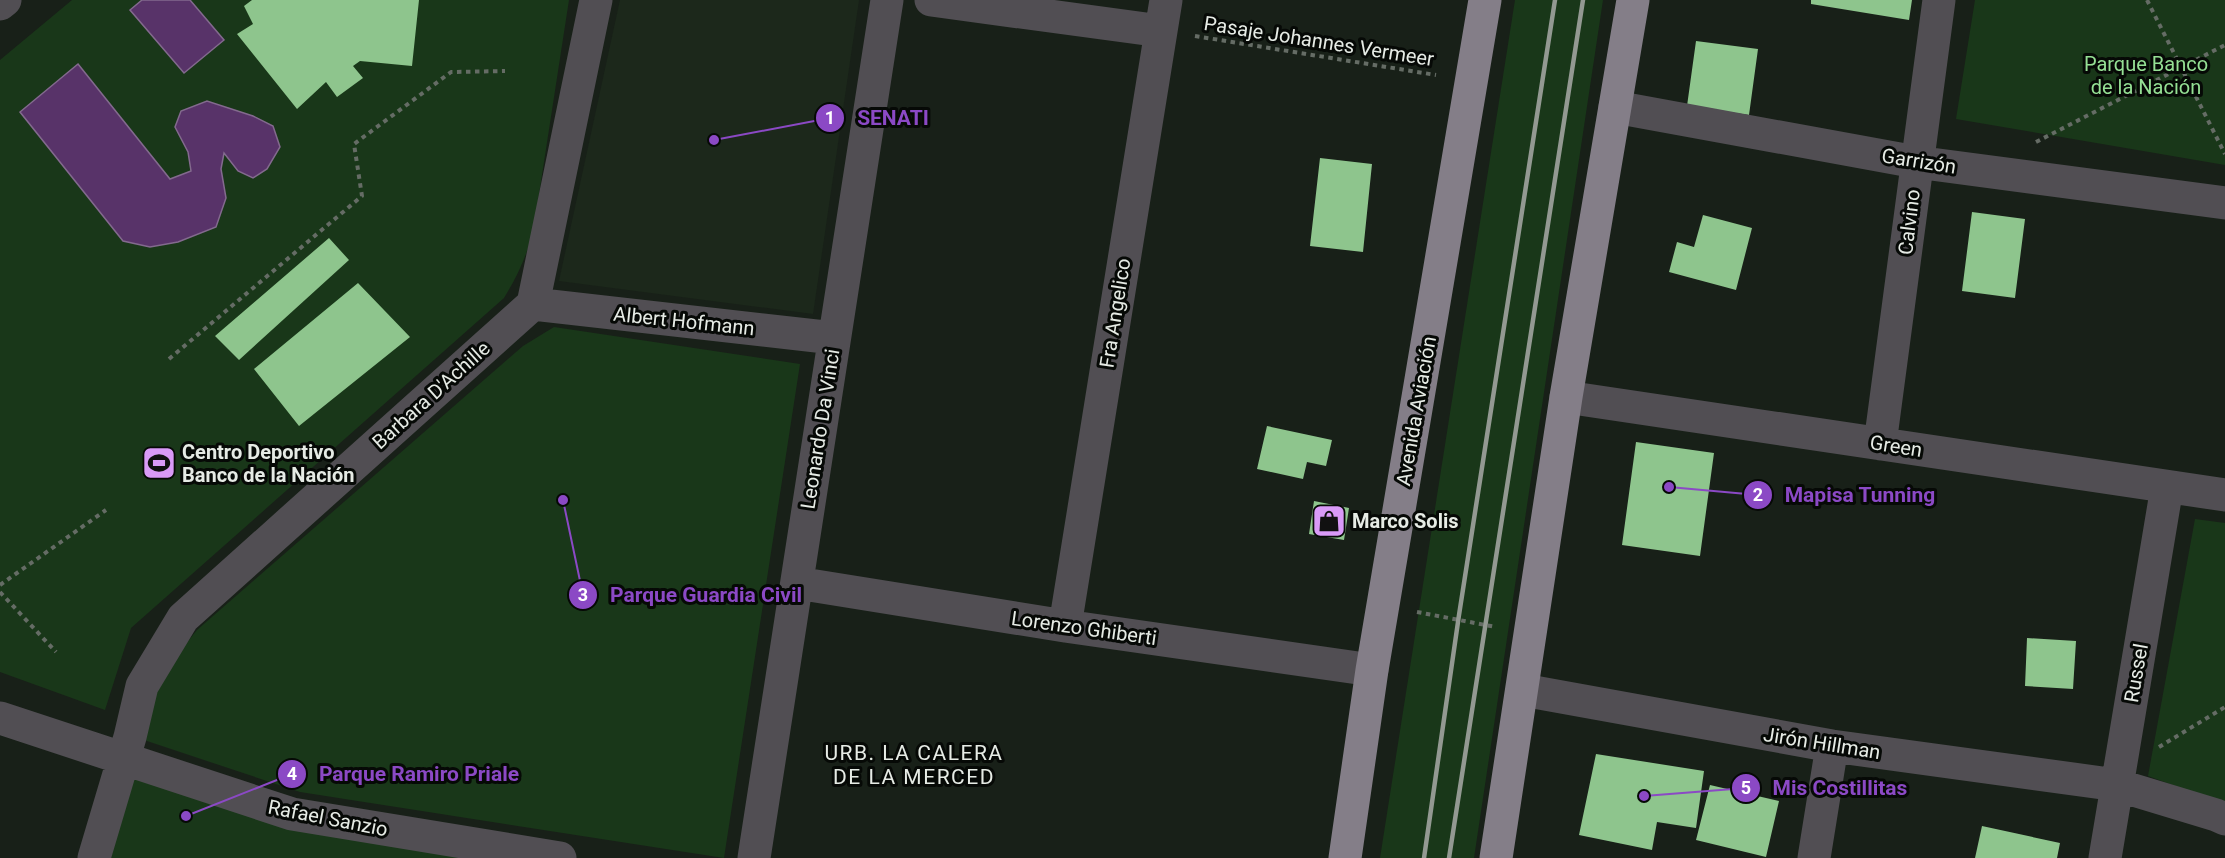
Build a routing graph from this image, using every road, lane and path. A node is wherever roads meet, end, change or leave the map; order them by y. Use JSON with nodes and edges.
{"nodes":[{"id":1,"x":5,"y":0,"type":"edge"},
{"id":2,"x":596,"y":0,"type":"edge"},
{"id":3,"x":886,"y":0,"type":"edge"},
{"id":4,"x":931,"y":0,"type":"edge"},
{"id":5,"x":1485,"y":0,"type":"edge"},
{"id":6,"x":1633,"y":0,"type":"edge"},
{"id":7,"x":1939,"y":0,"type":"edge"},
{"id":8,"x":2147,"y":0,"type":"edge"},
{"id":9,"x":0,"y":4,"type":"edge"},
{"id":10,"x":1163,"y":16,"type":"edge"},
{"id":11,"x":2225,"y":45,"type":"edge"},
{"id":12,"x":2181,"y":67,"type":"junction"},
{"id":13,"x":505,"y":71,"type":"dead end"},
{"id":14,"x":1472,"y":81,"type":"junction"},
{"id":15,"x":1615,"y":107,"type":"junction"},
{"id":16,"x":2035,"y":143,"type":"dead end"},
{"id":17,"x":2225,"y":154,"type":"edge"},
{"id":18,"x":1916,"y":162,"type":"junction"},
{"id":19,"x":2225,"y":203,"type":"edge"},
{"id":20,"x":533,"y":304,"type":"junction"},
{"id":21,"x":834,"y":338,"type":"junction"},
{"id":22,"x":169,"y":359,"type":"dead end"},
{"id":23,"x":1566,"y":397,"type":"junction"},
{"id":24,"x":1880,"y":444,"type":"junction"},
{"id":25,"x":2167,"y":487,"type":"junction"},
{"id":26,"x":2225,"y":495,"type":"edge"},
{"id":27,"x":106,"y":510,"type":"dead end"},
{"id":28,"x":797,"y":583,"type":"junction"},
{"id":29,"x":0,"y":585,"type":"edge"},
{"id":30,"x":0,"y":592,"type":"edge"},
{"id":31,"x":1383,"y":606,"type":"junction"},
{"id":32,"x":1065,"y":626,"type":"junction"},
{"id":33,"x":1532,"y":634,"type":"junction"},
{"id":34,"x":56,"y":652,"type":"dead end"},
{"id":35,"x":1372,"y":670,"type":"junction"},
{"id":36,"x":1523,"y":690,"type":"junction"},
{"id":37,"x":2225,"y":706,"type":"edge"},
{"id":38,"x":0,"y":718,"type":"edge"},
{"id":39,"x":1832,"y":746,"type":"junction"},
{"id":40,"x":2150,"y":753,"type":"dead end"},
{"id":41,"x":123,"y":759,"type":"junction"},
{"id":42,"x":2116,"y":785,"type":"junction"},
{"id":43,"x":2225,"y":819,"type":"edge"},
{"id":44,"x":94,"y":858,"type":"edge"},
{"id":45,"x":560,"y":858,"type":"edge"},
{"id":46,"x":754,"y":858,"type":"edge"},
{"id":47,"x":1345,"y":858,"type":"edge"},
{"id":48,"x":1496,"y":858,"type":"edge"},
{"id":49,"x":1814,"y":858,"type":"edge"},
{"id":50,"x":2105,"y":858,"type":"edge"}],
"edges":[{"from":1,"to":9,"type":"street"},
{"from":2,"to":20,"type":"street"},
{"from":3,"to":21,"type":"street","name":"Leonardo Da Vinci"},
{"from":4,"to":10,"type":"street"},
{"from":5,"to":14,"type":"main road","name":"Avenida Aviación"},
{"from":6,"to":15,"type":"main road"},
{"from":7,"to":18,"type":"street","name":"Calvino"},
{"from":8,"to":12,"type":"path"},
{"from":10,"to":14,"type":"path","name":"Pasaje Johannes Vermeer"},
{"from":10,"to":32,"type":"street","name":"Fra Angelico"},
{"from":11,"to":12,"type":"path"},
{"from":12,"to":16,"type":"path"},
{"from":12,"to":17,"type":"path"},
{"from":13,"to":22,"type":"path"},
{"from":14,"to":31,"type":"main road","name":"Avenida Aviación"},
{"from":15,"to":18,"type":"street","name":"Garrizón"},
{"from":15,"to":23,"type":"main road"},
{"from":18,"to":19,"type":"street","name":"Garrizón"},
{"from":18,"to":24,"type":"street","name":"Calvino"},
{"from":20,"to":21,"type":"street","name":"Albert Hofmann"},
{"from":20,"to":41,"type":"street","name":"Barbara D'Achille"},
{"from":21,"to":28,"type":"street","name":"Leonardo Da Vinci"},
{"from":23,"to":24,"type":"street","name":"Green"},
{"from":23,"to":33,"type":"main road"},
{"from":24,"to":25,"type":"street","name":"Green"},
{"from":25,"to":26,"type":"street","name":"Green"},
{"from":25,"to":42,"type":"street","name":"Russel"},
{"from":27,"to":29,"type":"path"},
{"from":28,"to":32,"type":"street","name":"Lorenzo Ghiberti"},
{"from":28,"to":46,"type":"street","name":"Leonardo Da Vinci"},
{"from":30,"to":34,"type":"path"},
{"from":31,"to":33,"type":"path"},
{"from":31,"to":35,"type":"main road","name":"Avenida Aviación"},
{"from":32,"to":35,"type":"street","name":"Lorenzo Ghiberti"},
{"from":33,"to":36,"type":"main road"},
{"from":35,"to":47,"type":"main road","name":"Avenida Aviación"},
{"from":36,"to":39,"type":"street","name":"Jirón Hillman"},
{"from":36,"to":48,"type":"main road"},
{"from":37,"to":40,"type":"path"},
{"from":38,"to":41,"type":"street","name":"Rafael Sanzio"},
{"from":39,"to":42,"type":"street","name":"Jirón Hillman"},
{"from":39,"to":49,"type":"street"},
{"from":41,"to":44,"type":"street","name":"Barbara D'Achille"},
{"from":41,"to":45,"type":"street","name":"Rafael Sanzio"},
{"from":42,"to":43,"type":"street","name":"Jirón Hillman"},
{"from":42,"to":50,"type":"street","name":"Russel"}]}
